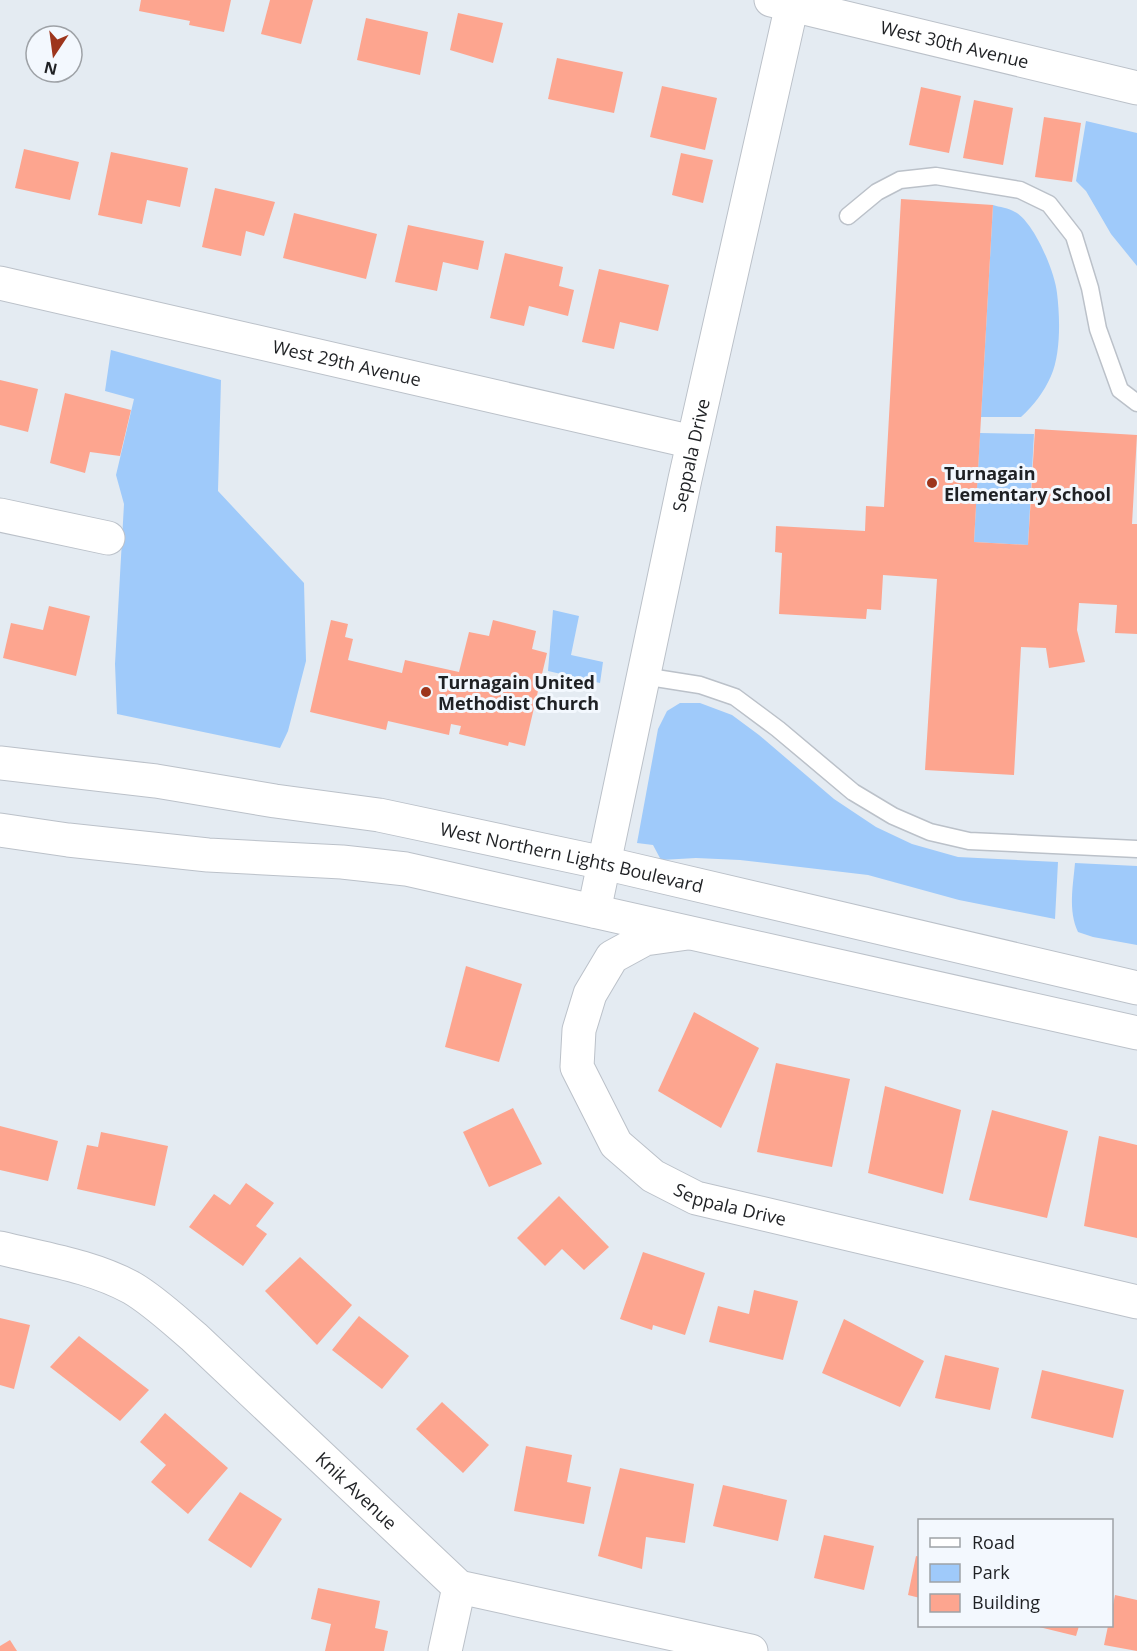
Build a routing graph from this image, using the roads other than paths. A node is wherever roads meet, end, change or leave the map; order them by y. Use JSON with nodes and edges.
{"nodes":[{"id":1,"x":786,"y":2,"type":"edge"},
{"id":2,"x":1137,"y":88,"type":"edge"},
{"id":3,"x":848,"y":216,"type":"dead end"},
{"id":4,"x":0,"y":283,"type":"edge"},
{"id":5,"x":1137,"y":403,"type":"edge"},
{"id":6,"x":693,"y":442,"type":"junction"},
{"id":7,"x":0,"y":515,"type":"edge"},
{"id":8,"x":108,"y":538,"type":"dead end"},
{"id":9,"x":643,"y":676,"type":"junction"},
{"id":10,"x":0,"y":763,"type":"edge"},
{"id":11,"x":0,"y":830,"type":"edge"},
{"id":12,"x":1137,"y":849,"type":"edge"},
{"id":13,"x":604,"y":863,"type":"junction"},
{"id":14,"x":594,"y":911,"type":"junction"},
{"id":15,"x":690,"y":933,"type":"junction"},
{"id":16,"x":1137,"y":988,"type":"edge"},
{"id":17,"x":1137,"y":1034,"type":"edge"},
{"id":18,"x":0,"y":1248,"type":"edge"},
{"id":19,"x":1137,"y":1302,"type":"edge"},
{"id":20,"x":459,"y":1587,"type":"junction"},
{"id":21,"x":445,"y":1651,"type":"edge"},
{"id":22,"x":751,"y":1651,"type":"edge"}],
"edges":[{"from":1,"to":2,"type":"street","name":"West 30th Avenue"},
{"from":1,"to":6,"type":"street","name":"Seppala Drive"},
{"from":3,"to":5,"type":"lane"},
{"from":4,"to":6,"type":"street","name":"West 29th Avenue"},
{"from":6,"to":9,"type":"street","name":"Seppala Drive"},
{"from":7,"to":8,"type":"street"},
{"from":9,"to":12,"type":"lane"},
{"from":9,"to":13,"type":"street","name":"Seppala Drive"},
{"from":10,"to":13,"type":"street","name":"West Northern Lights Boulevard"},
{"from":11,"to":14,"type":"street"},
{"from":13,"to":14,"type":"street","name":"Seppala Drive"},
{"from":13,"to":16,"type":"street","name":"West Northern Lights Boulevard"},
{"from":14,"to":15,"type":"street"},
{"from":15,"to":17,"type":"street"},
{"from":15,"to":19,"type":"street","name":"Seppala Drive"},
{"from":18,"to":20,"type":"street","name":"Knik Avenue"},
{"from":20,"to":21,"type":"street"},
{"from":20,"to":22,"type":"street"}]}
